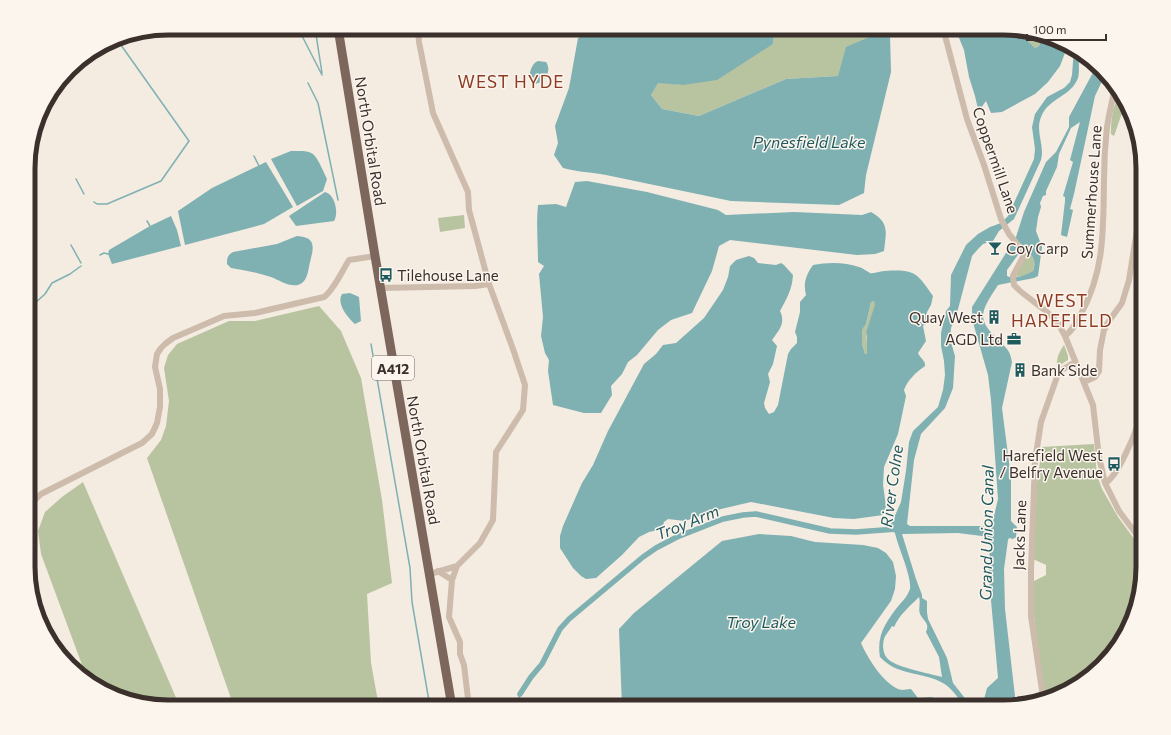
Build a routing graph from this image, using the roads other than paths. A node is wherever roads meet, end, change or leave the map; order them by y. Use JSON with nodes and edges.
{"nodes":[{"id":1,"x":339,"y":35,"type":"edge"},
{"id":2,"x":418,"y":35,"type":"edge"},
{"id":3,"x":945,"y":35,"type":"edge"},
{"id":4,"x":1114,"y":96,"type":"edge"},
{"id":5,"x":1136,"y":236,"type":"edge"},
{"id":6,"x":375,"y":256,"type":"junction"},
{"id":7,"x":489,"y":284,"type":"junction"},
{"id":8,"x":381,"y":288,"type":"junction"},
{"id":9,"x":1065,"y":336,"type":"junction"},
{"id":10,"x":1075,"y":362,"type":"junction"},
{"id":11,"x":1084,"y":382,"type":"junction"},
{"id":12,"x":1136,"y":428,"type":"edge"},
{"id":13,"x":1105,"y":483,"type":"junction"},
{"id":14,"x":35,"y":500,"type":"edge"},
{"id":15,"x":1136,"y":533,"type":"edge"},
{"id":16,"x":457,"y":566,"type":"junction"},
{"id":17,"x":434,"y":573,"type":"junction"},
{"id":18,"x":452,"y":580,"type":"junction"},
{"id":19,"x":1042,"y":693,"type":"edge"},
{"id":20,"x":451,"y":700,"type":"edge"},
{"id":21,"x":469,"y":700,"type":"edge"}],
"edges":[{"from":1,"to":6,"type":"main road","name":"North Orbital Road","number":"A412"},
{"from":2,"to":7,"type":"street"},
{"from":3,"to":9,"type":"street","name":"Coppermill Lane"},
{"from":4,"to":9,"type":"street","name":"Summerhouse Lane"},
{"from":5,"to":11,"type":"street"},
{"from":6,"to":8,"type":"main road","name":"North Orbital Road","number":"A412"},
{"from":6,"to":14,"type":"street"},
{"from":7,"to":8,"type":"street"},
{"from":7,"to":16,"type":"street"},
{"from":8,"to":17,"type":"main road","name":"North Orbital Road","number":"A412"},
{"from":9,"to":10,"type":"street","name":"Coppermill Lane"},
{"from":10,"to":11,"type":"street","name":"Coppermill Lane"},
{"from":10,"to":19,"type":"street","name":"Jacks Lane"},
{"from":11,"to":13,"type":"street","name":"Coppermill Lane"},
{"from":12,"to":13,"type":"street"},
{"from":13,"to":15,"type":"street","name":"Coppermill Lane"},
{"from":16,"to":17,"type":"street"},
{"from":16,"to":18,"type":"street"},
{"from":17,"to":18,"type":"street"},
{"from":17,"to":20,"type":"main road","name":"North Orbital Road","number":"A412"},
{"from":18,"to":21,"type":"street"}]}
